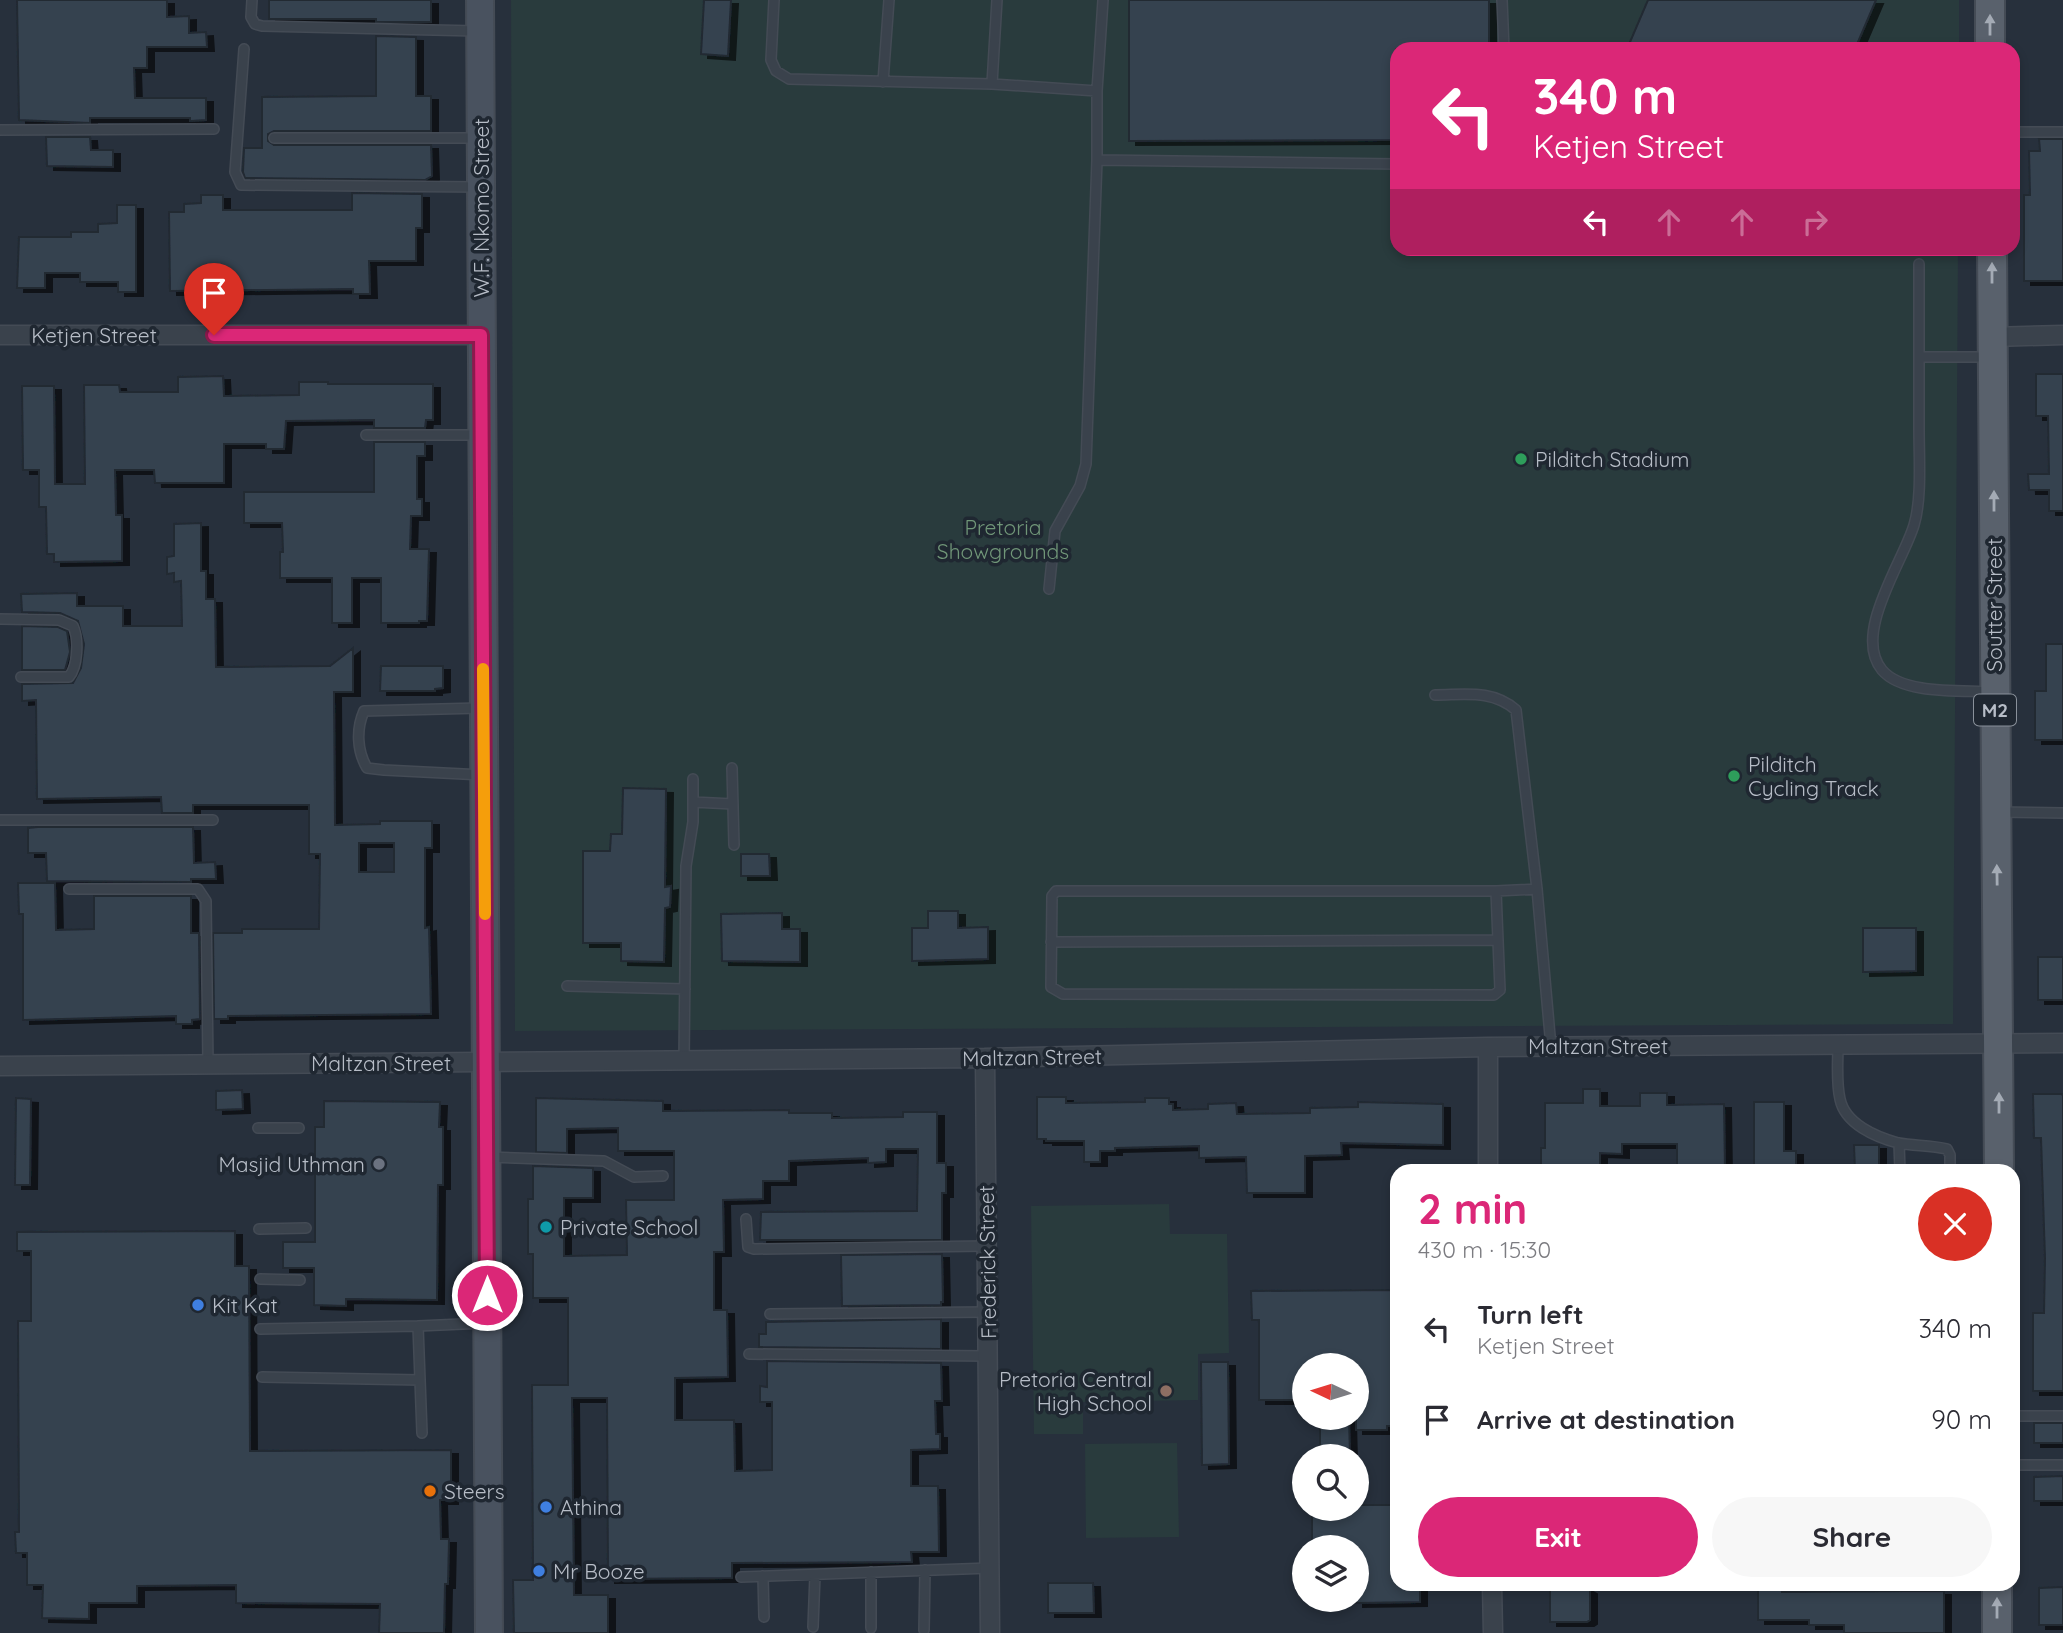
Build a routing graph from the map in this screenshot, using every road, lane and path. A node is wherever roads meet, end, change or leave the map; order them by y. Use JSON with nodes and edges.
{"nodes":[{"id":1,"x":252,"y":0,"type":"edge"},
{"id":2,"x":480,"y":0,"type":"edge"},
{"id":3,"x":774,"y":0,"type":"edge"},
{"id":4,"x":889,"y":0,"type":"edge"},
{"id":5,"x":997,"y":0,"type":"edge"},
{"id":6,"x":1103,"y":0,"type":"edge"},
{"id":7,"x":1502,"y":0,"type":"edge"},
{"id":8,"x":1990,"y":0,"type":"edge"},
{"id":9,"x":480,"y":31,"type":"junction"},
{"id":10,"x":1504,"y":42,"type":"edge"},
{"id":11,"x":1990,"y":42,"type":"edge"},
{"id":12,"x":244,"y":49,"type":"dead end"},
{"id":13,"x":883,"y":82,"type":"junction"},
{"id":14,"x":992,"y":84,"type":"junction"},
{"id":15,"x":1097,"y":91,"type":"junction"},
{"id":16,"x":214,"y":129,"type":"dead end"},
{"id":17,"x":0,"y":130,"type":"edge"},
{"id":18,"x":2020,"y":132,"type":"edge"},
{"id":19,"x":2063,"y":132,"type":"edge"},
{"id":20,"x":274,"y":138,"type":"dead end"},
{"id":21,"x":481,"y":138,"type":"junction"},
{"id":22,"x":1097,"y":160,"type":"junction"},
{"id":23,"x":1390,"y":164,"type":"edge"},
{"id":24,"x":481,"y":187,"type":"junction"},
{"id":25,"x":1992,"y":256,"type":"edge"},
{"id":26,"x":1919,"y":264,"type":"dead end"},
{"id":27,"x":0,"y":335,"type":"edge"},
{"id":28,"x":481,"y":335,"type":"junction"},
{"id":29,"x":2063,"y":335,"type":"edge"},
{"id":30,"x":1992,"y":347,"type":"junction"},
{"id":31,"x":1919,"y":357,"type":"junction"},
{"id":32,"x":366,"y":435,"type":"dead end"},
{"id":33,"x":482,"y":435,"type":"junction"},
{"id":34,"x":1049,"y":589,"type":"dead end"},
{"id":35,"x":0,"y":619,"type":"edge"},
{"id":36,"x":21,"y":677,"type":"dead end"},
{"id":37,"x":1995,"y":692,"type":"junction"},
{"id":38,"x":1434,"y":695,"type":"dead end"},
{"id":39,"x":484,"y":708,"type":"junction"},
{"id":40,"x":732,"y":768,"type":"dead end"},
{"id":41,"x":484,"y":775,"type":"junction"},
{"id":42,"x":693,"y":779,"type":"dead end"},
{"id":43,"x":693,"y":802,"type":"junction"},
{"id":44,"x":733,"y":804,"type":"junction"},
{"id":45,"x":1997,"y":812,"type":"junction"},
{"id":46,"x":2063,"y":813,"type":"edge"},
{"id":47,"x":0,"y":820,"type":"edge"},
{"id":48,"x":213,"y":820,"type":"dead end"},
{"id":49,"x":734,"y":845,"type":"dead end"},
{"id":50,"x":1537,"y":888,"type":"junction"},
{"id":51,"x":69,"y":889,"type":"dead end"},
{"id":52,"x":1496,"y":891,"type":"junction"},
{"id":53,"x":1498,"y":940,"type":"junction"},
{"id":54,"x":1052,"y":942,"type":"junction"},
{"id":55,"x":567,"y":986,"type":"dead end"},
{"id":56,"x":685,"y":989,"type":"junction"},
{"id":57,"x":1999,"y":1043,"type":"junction"},
{"id":58,"x":2063,"y":1043,"type":"edge"},
{"id":59,"x":1838,"y":1044,"type":"junction"},
{"id":60,"x":1552,"y":1046,"type":"junction"},
{"id":61,"x":1488,"y":1047,"type":"junction"},
{"id":62,"x":985,"y":1058,"type":"junction"},
{"id":63,"x":684,"y":1061,"type":"junction"},
{"id":64,"x":486,"y":1062,"type":"junction"},
{"id":65,"x":208,"y":1064,"type":"junction"},
{"id":66,"x":0,"y":1066,"type":"edge"},
{"id":67,"x":258,"y":1128,"type":"dead end"},
{"id":68,"x":299,"y":1128,"type":"dead end"},
{"id":69,"x":1899,"y":1143,"type":"junction"},
{"id":70,"x":486,"y":1157,"type":"junction"},
{"id":71,"x":1488,"y":1164,"type":"edge"},
{"id":72,"x":1900,"y":1164,"type":"edge"},
{"id":73,"x":1950,"y":1164,"type":"edge"},
{"id":74,"x":1998,"y":1164,"type":"edge"},
{"id":75,"x":663,"y":1176,"type":"dead end"},
{"id":76,"x":746,"y":1219,"type":"dead end"},
{"id":77,"x":306,"y":1228,"type":"dead end"},
{"id":78,"x":258,"y":1229,"type":"dead end"},
{"id":79,"x":987,"y":1246,"type":"junction"},
{"id":80,"x":260,"y":1279,"type":"dead end"},
{"id":81,"x":300,"y":1280,"type":"dead end"},
{"id":82,"x":987,"y":1312,"type":"junction"},
{"id":83,"x":770,"y":1314,"type":"dead end"},
{"id":84,"x":487,"y":1323,"type":"junction"},
{"id":85,"x":418,"y":1326,"type":"junction"},
{"id":86,"x":261,"y":1329,"type":"dead end"},
{"id":87,"x":749,"y":1354,"type":"dead end"},
{"id":88,"x":988,"y":1356,"type":"junction"},
{"id":89,"x":262,"y":1377,"type":"dead end"},
{"id":90,"x":420,"y":1380,"type":"junction"},
{"id":91,"x":2020,"y":1416,"type":"edge"},
{"id":92,"x":2063,"y":1416,"type":"edge"},
{"id":93,"x":422,"y":1433,"type":"dead end"},
{"id":94,"x":2020,"y":1465,"type":"edge"},
{"id":95,"x":2063,"y":1465,"type":"edge"},
{"id":96,"x":990,"y":1568,"type":"junction"},
{"id":97,"x":925,"y":1570,"type":"junction"},
{"id":98,"x":871,"y":1572,"type":"junction"},
{"id":99,"x":814,"y":1574,"type":"junction"},
{"id":100,"x":763,"y":1576,"type":"junction"},
{"id":101,"x":741,"y":1577,"type":"dead end"},
{"id":102,"x":1492,"y":1591,"type":"edge"},
{"id":103,"x":1997,"y":1591,"type":"edge"},
{"id":104,"x":764,"y":1617,"type":"dead end"},
{"id":105,"x":813,"y":1628,"type":"dead end"},
{"id":106,"x":871,"y":1628,"type":"dead end"},
{"id":107,"x":925,"y":1630,"type":"dead end"},
{"id":108,"x":489,"y":1633,"type":"edge"},
{"id":109,"x":990,"y":1633,"type":"edge"},
{"id":110,"x":1493,"y":1633,"type":"edge"},
{"id":111,"x":1997,"y":1633,"type":"edge"}],
"edges":[{"from":1,"to":9,"type":"lane"},
{"from":2,"to":9,"type":"main road","name":"W.F. Nkomo Street"},
{"from":3,"to":13,"type":"lane"},
{"from":4,"to":13,"type":"lane"},
{"from":5,"to":14,"type":"lane"},
{"from":6,"to":15,"type":"lane"},
{"from":7,"to":10,"type":"lane"},
{"from":11,"to":8,"type":"main road","one_way":true},
{"from":9,"to":21,"type":"main road","name":"W.F. Nkomo Street"},
{"from":12,"to":24,"type":"lane"},
{"from":13,"to":14,"type":"lane"},
{"from":14,"to":15,"type":"lane"},
{"from":15,"to":22,"type":"lane"},
{"from":16,"to":17,"type":"lane"},
{"from":18,"to":19,"type":"lane"},
{"from":20,"to":21,"type":"lane"},
{"from":21,"to":24,"type":"main road","name":"W.F. Nkomo Street"},
{"from":22,"to":23,"type":"lane"},
{"from":22,"to":34,"type":"lane"},
{"from":24,"to":28,"type":"main road","name":"W.F. Nkomo Street"},
{"from":30,"to":25,"type":"main road","name":"Soutter Street","number":"M2","one_way":true},
{"from":26,"to":31,"type":"lane"},
{"from":27,"to":28,"type":"street","name":"Ketjen Street"},
{"from":28,"to":33,"type":"main road","name":"W.F. Nkomo Street"},
{"from":29,"to":30,"type":"street"},
{"from":30,"to":31,"type":"lane"},
{"from":37,"to":30,"type":"main road","name":"Soutter Street","number":"M2","one_way":true},
{"from":31,"to":37,"type":"lane"},
{"from":32,"to":33,"type":"lane"},
{"from":33,"to":39,"type":"main road","name":"W.F. Nkomo Street"},
{"from":35,"to":36,"type":"lane"},
{"from":37,"to":45,"type":"main road","name":"Soutter Street","number":"M2"},
{"from":38,"to":50,"type":"lane"},
{"from":39,"to":41,"type":"main road","name":"W.F. Nkomo Street"},
{"from":39,"to":41,"type":"lane"},
{"from":40,"to":44,"type":"lane"},
{"from":41,"to":64,"type":"main road","name":"W.F. Nkomo Street"},
{"from":42,"to":43,"type":"lane"},
{"from":43,"to":44,"type":"lane"},
{"from":43,"to":56,"type":"lane"},
{"from":44,"to":49,"type":"lane"},
{"from":45,"to":46,"type":"lane"},
{"from":57,"to":45,"type":"main road","name":"Soutter Street","number":"M2","one_way":true},
{"from":47,"to":48,"type":"lane"},
{"from":50,"to":52,"type":"lane"},
{"from":50,"to":60,"type":"lane"},
{"from":51,"to":65,"type":"lane"},
{"from":52,"to":53,"type":"lane"},
{"from":52,"to":54,"type":"lane"},
{"from":53,"to":54,"type":"lane"},
{"from":53,"to":54,"type":"lane"},
{"from":55,"to":56,"type":"lane"},
{"from":56,"to":63,"type":"lane"},
{"from":57,"to":58,"type":"street","name":"Maltzan Street"},
{"from":57,"to":59,"type":"street","name":"Maltzan Street"},
{"from":74,"to":57,"type":"main road","name":"Soutter Street","number":"M2","one_way":true},
{"from":59,"to":60,"type":"street","name":"Maltzan Street"},
{"from":59,"to":69,"type":"lane"},
{"from":60,"to":61,"type":"street","name":"Maltzan Street"},
{"from":61,"to":62,"type":"street","name":"Maltzan Street"},
{"from":61,"to":71,"type":"street"},
{"from":62,"to":63,"type":"street","name":"Maltzan Street"},
{"from":62,"to":79,"type":"street","name":"Frederick Street"},
{"from":63,"to":64,"type":"street","name":"Maltzan Street"},
{"from":64,"to":65,"type":"street","name":"Maltzan Street"},
{"from":64,"to":70,"type":"main road","name":"W.F. Nkomo Street"},
{"from":65,"to":66,"type":"street","name":"Maltzan Street"},
{"from":67,"to":68,"type":"lane"},
{"from":69,"to":72,"type":"lane"},
{"from":69,"to":73,"type":"lane"},
{"from":70,"to":75,"type":"lane"},
{"from":70,"to":84,"type":"main road","name":"W.F. Nkomo Street"},
{"from":76,"to":79,"type":"lane"},
{"from":77,"to":78,"type":"lane"},
{"from":79,"to":82,"type":"street","name":"Frederick Street"},
{"from":80,"to":81,"type":"lane"},
{"from":82,"to":83,"type":"lane"},
{"from":82,"to":88,"type":"street","name":"Frederick Street"},
{"from":84,"to":85,"type":"lane"},
{"from":84,"to":108,"type":"main road","name":"W.F. Nkomo Street"},
{"from":85,"to":86,"type":"lane"},
{"from":85,"to":90,"type":"lane"},
{"from":87,"to":88,"type":"lane"},
{"from":88,"to":96,"type":"street","name":"Frederick Street"},
{"from":89,"to":90,"type":"lane"},
{"from":90,"to":93,"type":"lane"},
{"from":91,"to":92,"type":"lane"},
{"from":94,"to":95,"type":"lane"},
{"from":96,"to":97,"type":"lane"},
{"from":96,"to":109,"type":"street","name":"Frederick Street"},
{"from":97,"to":98,"type":"lane"},
{"from":97,"to":107,"type":"lane"},
{"from":98,"to":99,"type":"lane"},
{"from":98,"to":106,"type":"lane"},
{"from":99,"to":100,"type":"lane"},
{"from":99,"to":105,"type":"lane"},
{"from":100,"to":101,"type":"lane"},
{"from":100,"to":104,"type":"lane"},
{"from":102,"to":110,"type":"street"},
{"from":111,"to":103,"type":"main road","one_way":true}]}
